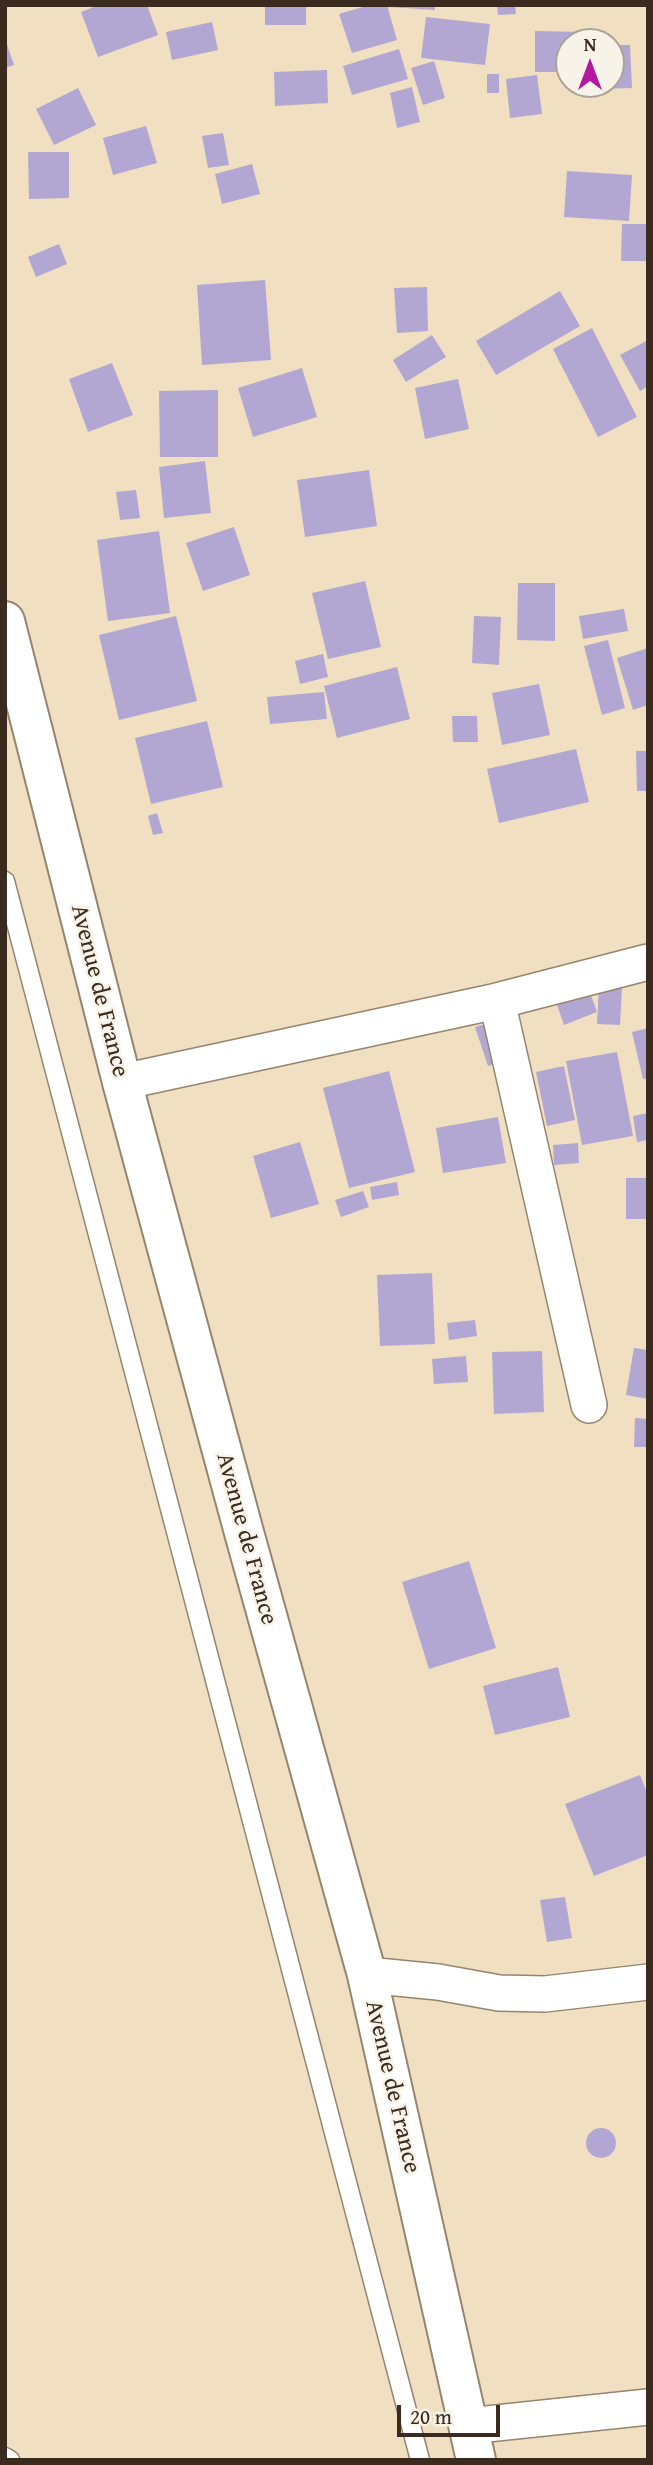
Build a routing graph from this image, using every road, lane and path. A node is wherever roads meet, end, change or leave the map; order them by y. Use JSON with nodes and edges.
{"nodes":[{"id":1,"x":5,"y":621,"type":"edge"},
{"id":2,"x":5,"y":881,"type":"edge"},
{"id":3,"x":648,"y":962,"type":"edge"},
{"id":4,"x":497,"y":1001,"type":"junction"},
{"id":5,"x":122,"y":1082,"type":"junction"},
{"id":6,"x":589,"y":1405,"type":"dead end"},
{"id":7,"x":367,"y":1976,"type":"junction"},
{"id":8,"x":648,"y":1982,"type":"edge"},
{"id":9,"x":648,"y":2407,"type":"edge"},
{"id":10,"x":472,"y":2443,"type":"edge"},
{"id":11,"x":5,"y":2457,"type":"edge"},
{"id":12,"x":10,"y":2460,"type":"edge"},
{"id":13,"x":420,"y":2460,"type":"edge"}],
"edges":[{"from":1,"to":5,"type":"street","name":"Avenue de France"},
{"from":2,"to":13,"type":"lane"},
{"from":3,"to":4,"type":"street"},
{"from":4,"to":5,"type":"street"},
{"from":4,"to":6,"type":"street"},
{"from":5,"to":7,"type":"street","name":"Avenue de France"},
{"from":7,"to":8,"type":"street"},
{"from":7,"to":10,"type":"street","name":"Avenue de France"},
{"from":9,"to":10,"type":"street"},
{"from":11,"to":12,"type":"lane"}]}
